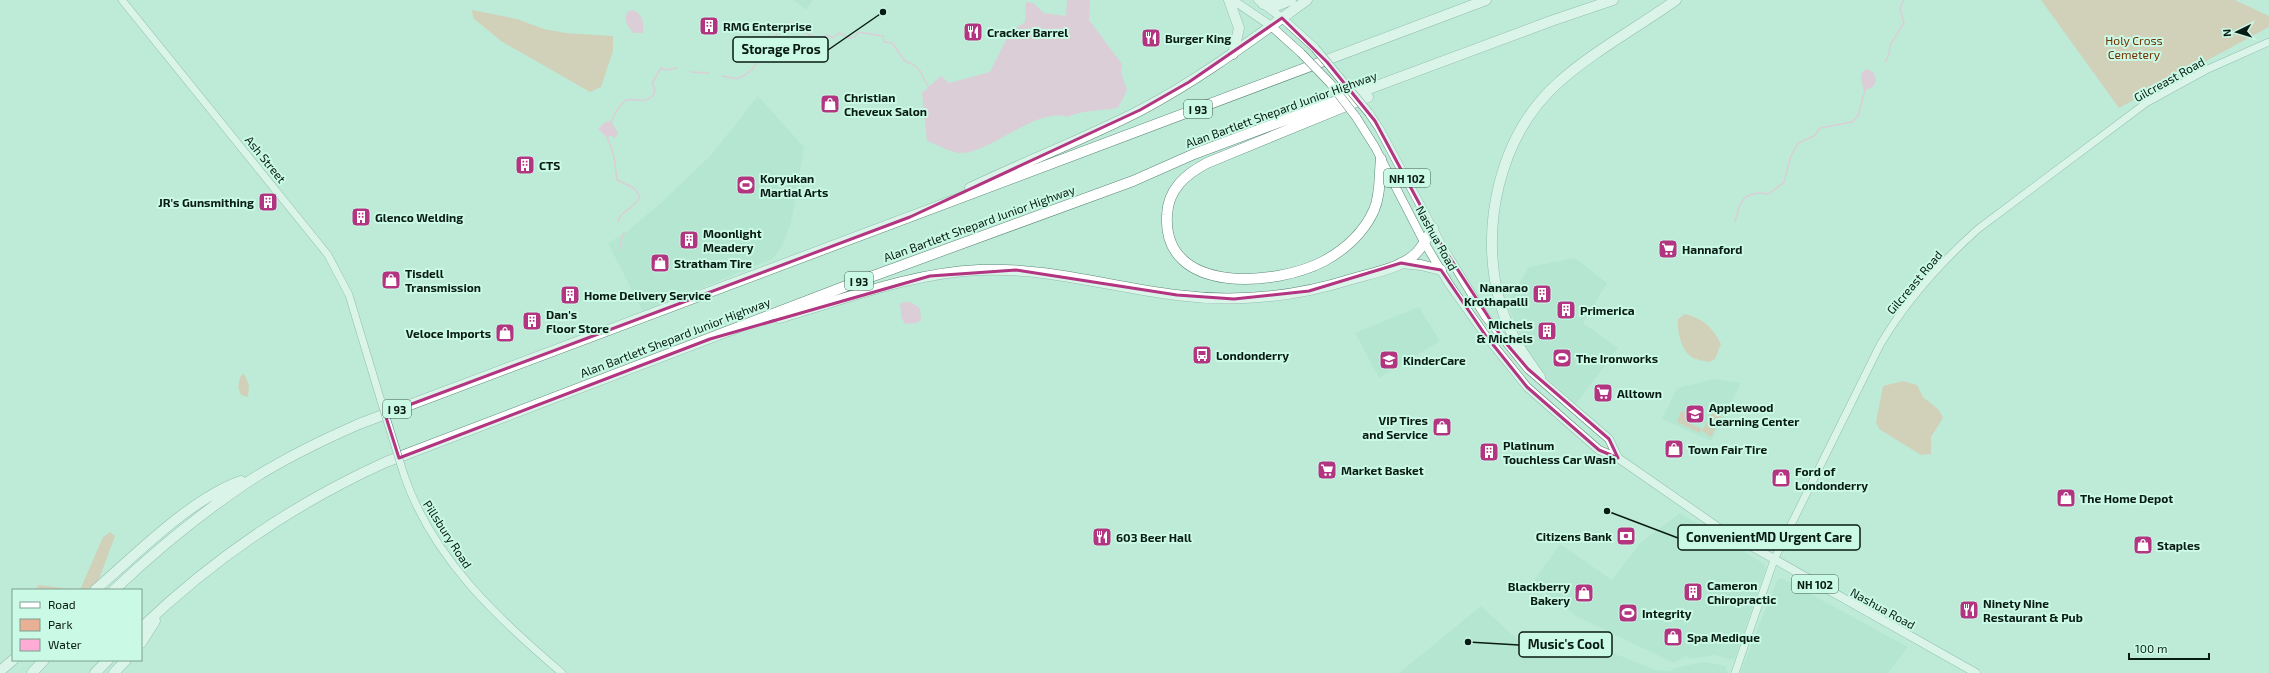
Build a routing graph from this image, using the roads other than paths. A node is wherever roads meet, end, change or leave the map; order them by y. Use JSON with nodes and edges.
{"nodes":[{"id":1,"x":122,"y":0,"type":"edge"},
{"id":2,"x":1229,"y":0,"type":"edge"},
{"id":3,"x":1233,"y":0,"type":"edge"},
{"id":4,"x":1291,"y":0,"type":"edge"},
{"id":5,"x":1307,"y":0,"type":"edge"},
{"id":6,"x":1486,"y":0,"type":"edge"},
{"id":7,"x":1612,"y":0,"type":"edge"},
{"id":8,"x":1676,"y":0,"type":"edge"},
{"id":9,"x":1260,"y":2,"type":"edge"},
{"id":10,"x":1282,"y":18,"type":"junction"},
{"id":11,"x":1271,"y":26,"type":"junction"},
{"id":12,"x":2269,"y":42,"type":"edge"},
{"id":13,"x":1233,"y":54,"type":"junction"},
{"id":14,"x":1425,"y":69,"type":"junction"},
{"id":15,"x":1381,"y":159,"type":"junction"},
{"id":16,"x":910,"y":217,"type":"junction"},
{"id":17,"x":1433,"y":228,"type":"junction"},
{"id":18,"x":1424,"y":242,"type":"junction"},
{"id":19,"x":1401,"y":263,"type":"junction"},
{"id":20,"x":1441,"y":270,"type":"junction"},
{"id":21,"x":710,"y":339,"type":"junction"},
{"id":22,"x":366,"y":349,"type":"joint"},
{"id":23,"x":1540,"y":377,"type":"junction"},
{"id":24,"x":1618,"y":458,"type":"junction"},
{"id":25,"x":262,"y":474,"type":"junction"},
{"id":26,"x":1774,"y":560,"type":"junction"},
{"id":27,"x":96,"y":589,"type":"edge"},
{"id":28,"x":115,"y":589,"type":"edge"},
{"id":29,"x":162,"y":608,"type":"junction"},
{"id":30,"x":142,"y":627,"type":"edge"},
{"id":31,"x":142,"y":641,"type":"edge"},
{"id":32,"x":12,"y":661,"type":"edge"},
{"id":33,"x":43,"y":661,"type":"edge"},
{"id":34,"x":107,"y":661,"type":"edge"},
{"id":35,"x":125,"y":661,"type":"edge"},
{"id":36,"x":0,"y":671,"type":"edge"},
{"id":37,"x":32,"y":673,"type":"edge"},
{"id":38,"x":95,"y":673,"type":"edge"},
{"id":39,"x":114,"y":673,"type":"edge"},
{"id":40,"x":562,"y":673,"type":"edge"},
{"id":41,"x":1735,"y":673,"type":"edge"},
{"id":42,"x":1976,"y":673,"type":"edge"}],
"edges":[{"from":1,"to":22,"type":"street","name":"Ash Street"},
{"from":2,"to":13,"type":"highway"},
{"from":3,"to":11,"type":"main road","name":"Nashua Road","number":"NH 102"},
{"from":4,"to":9,"type":"highway"},
{"from":5,"to":10,"type":"highway"},
{"from":6,"to":16,"type":"highway","number":"I 93"},
{"from":7,"to":14,"type":"highway","name":"Alan Bartlett Shepard Junior Highway","number":"I 93"},
{"from":8,"to":23,"type":"highway"},
{"from":9,"to":10,"type":"main road","name":"Nashua Road","number":"NH 102"},
{"from":10,"to":11,"type":"highway"},
{"from":10,"to":17,"type":"main road","name":"Nashua Road","number":"NH 102","bridge":true},
{"from":11,"to":13,"type":"highway"},
{"from":11,"to":15,"type":"main road","name":"Nashua Road","number":"NH 102","bridge":true},
{"from":12,"to":26,"type":"street","name":"Gilcreast Road"},
{"from":13,"to":16,"type":"highway"},
{"from":14,"to":15,"type":"highway"},
{"from":14,"to":21,"type":"highway","name":"Alan Bartlett Shepard Junior Highway","number":"I 93"},
{"from":15,"to":18,"type":"main road","name":"Nashua Road","number":"NH 102"},
{"from":16,"to":25,"type":"highway","number":"I 93"},
{"from":17,"to":18,"type":"highway"},
{"from":17,"to":23,"type":"main road","name":"Nashua Road","number":"NH 102"},
{"from":18,"to":19,"type":"highway"},
{"from":18,"to":20,"type":"main road","name":"Nashua Road","number":"NH 102"},
{"from":19,"to":20,"type":"highway"},
{"from":19,"to":21,"type":"highway"},
{"from":20,"to":24,"type":"main road","name":"Nashua Road","number":"NH 102"},
{"from":21,"to":29,"type":"highway","name":"Alan Bartlett Shepard Junior Highway","number":"I 93"},
{"from":22,"to":40,"type":"street","name":"Pillsbury Road","bridge":true},
{"from":23,"to":24,"type":"main road","name":"Nashua Road","number":"NH 102"},
{"from":24,"to":26,"type":"main road","name":"Nashua Road","number":"NH 102"},
{"from":25,"to":27,"type":"highway"},
{"from":25,"to":28,"type":"highway","number":"I 93"},
{"from":26,"to":41,"type":"street","name":"Gilcreast Road"},
{"from":26,"to":42,"type":"main road","name":"Nashua Road","number":"NH 102"},
{"from":29,"to":30,"type":"highway","name":"Alan Bartlett Shepard Junior Highway","number":"I 93"},
{"from":29,"to":31,"type":"highway"},
{"from":32,"to":36,"type":"highway"},
{"from":33,"to":37,"type":"highway"},
{"from":34,"to":38,"type":"highway"},
{"from":35,"to":39,"type":"highway"}]}
